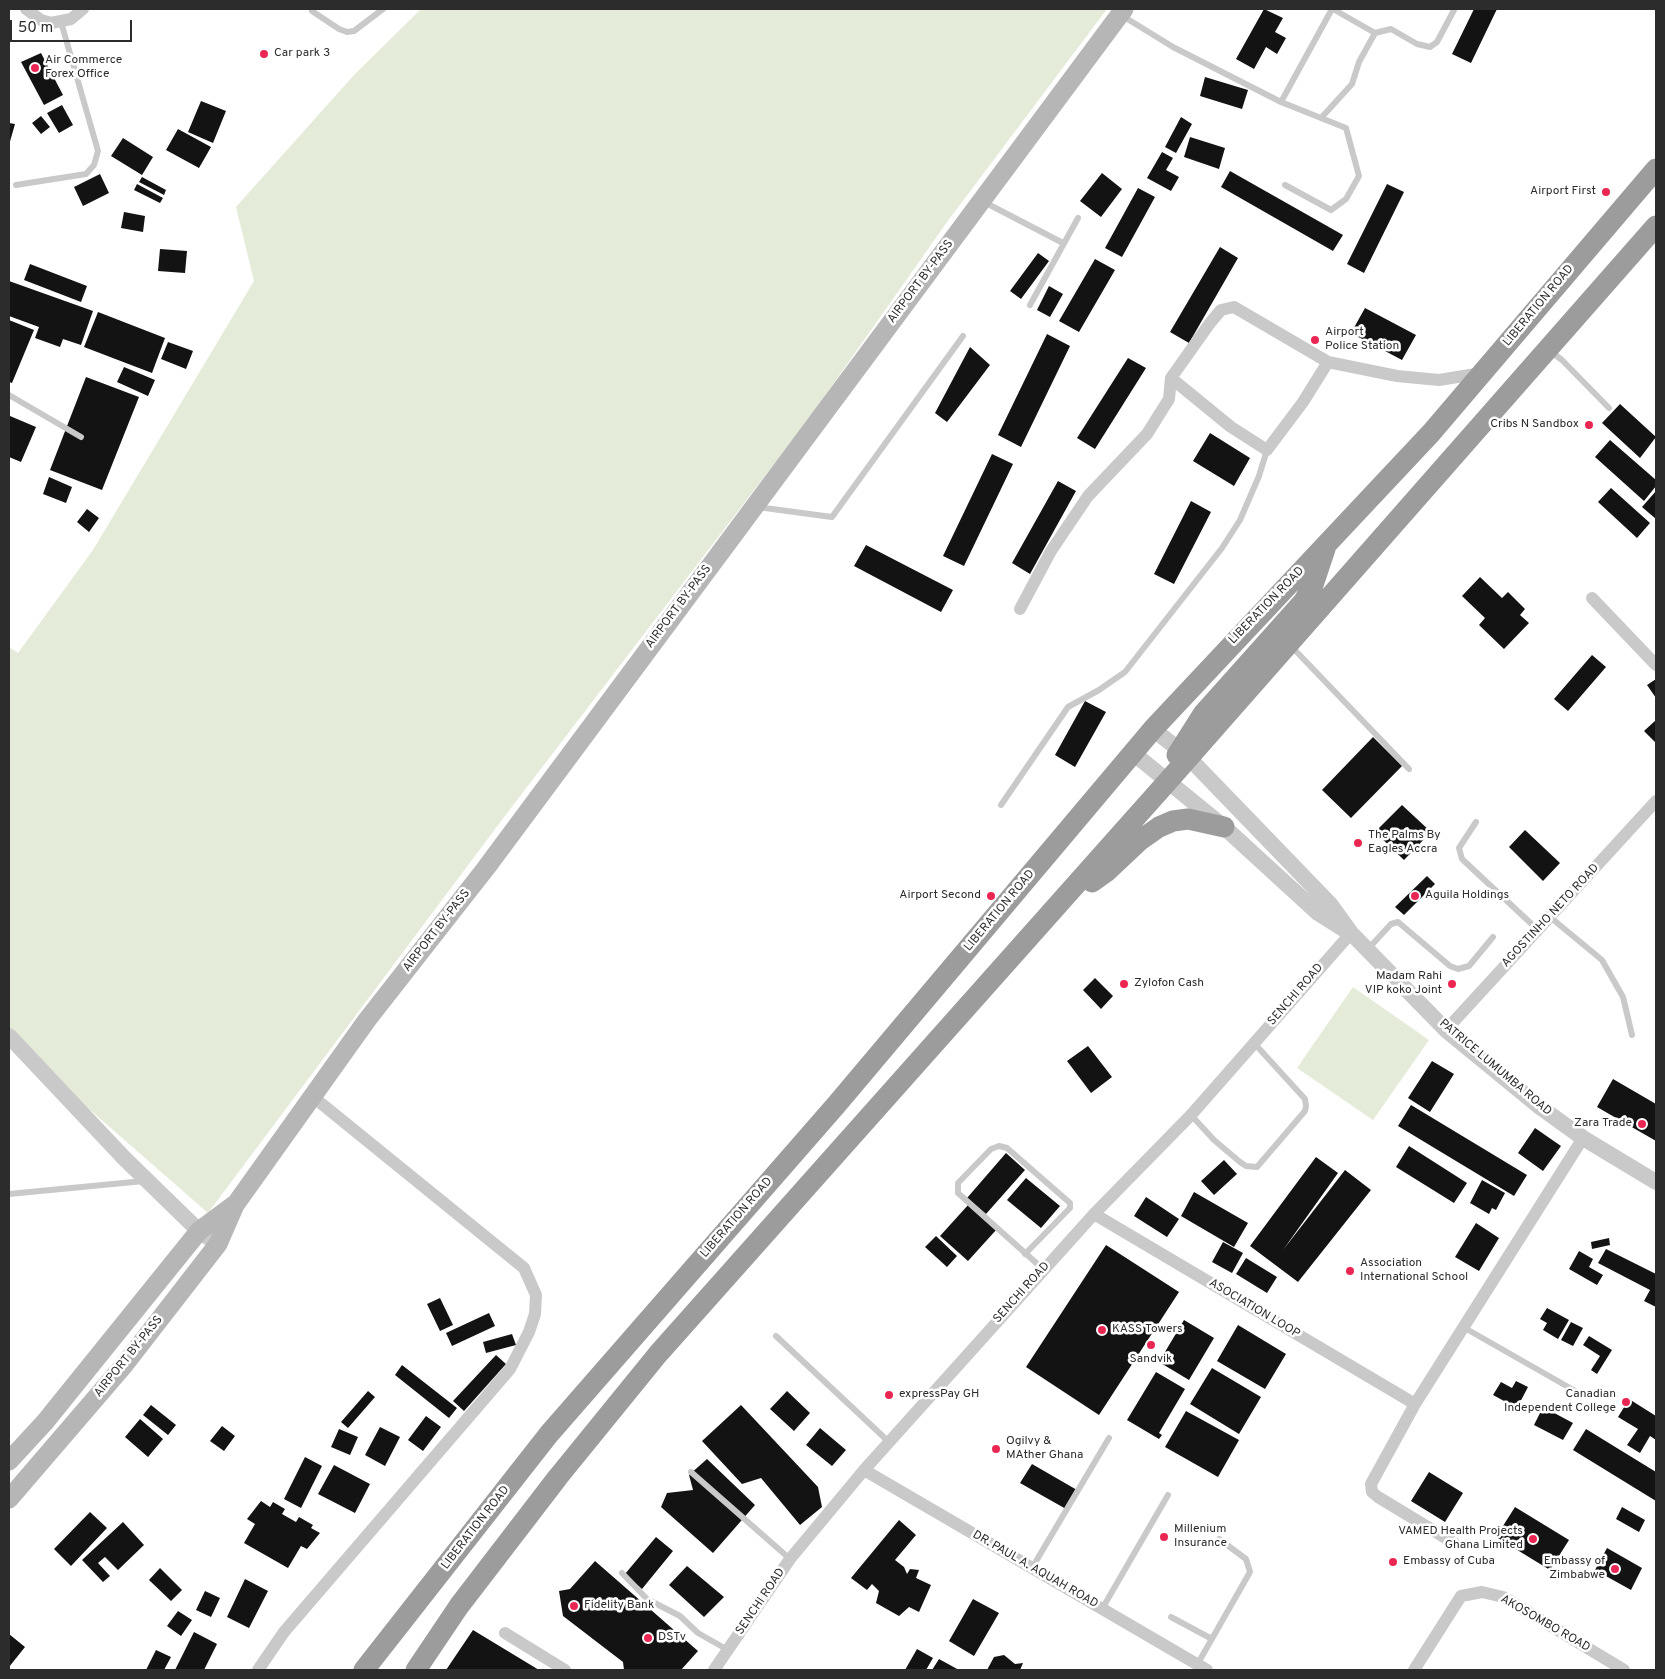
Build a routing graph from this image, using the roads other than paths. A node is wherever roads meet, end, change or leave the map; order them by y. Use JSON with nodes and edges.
{"nodes":[{"id":1,"x":26,"y":9,"type":"edge"},
{"id":2,"x":83,"y":9,"type":"edge"},
{"id":3,"x":382,"y":9,"type":"edge"},
{"id":4,"x":1333,"y":9,"type":"edge"},
{"id":5,"x":1454,"y":9,"type":"edge"},
{"id":6,"x":312,"y":11,"type":"dead end"},
{"id":7,"x":1122,"y":12,"type":"edge"},
{"id":8,"x":61,"y":22,"type":"junction"},
{"id":9,"x":1375,"y":33,"type":"junction"},
{"id":10,"x":1281,"y":102,"type":"junction"},
{"id":11,"x":1321,"y":118,"type":"junction"},
{"id":12,"x":1656,"y":169,"type":"edge"},
{"id":13,"x":16,"y":185,"type":"dead end"},
{"id":14,"x":1285,"y":185,"type":"dead end"},
{"id":15,"x":981,"y":201,"type":"junction"},
{"id":16,"x":1078,"y":218,"type":"dead end"},
{"id":17,"x":1656,"y":226,"type":"edge"},
{"id":18,"x":1063,"y":243,"type":"junction"},
{"id":19,"x":1030,"y":305,"type":"dead end"},
{"id":20,"x":963,"y":336,"type":"dead end"},
{"id":21,"x":1548,"y":349,"type":"junction"},
{"id":22,"x":1328,"y":362,"type":"junction"},
{"id":23,"x":1482,"y":373,"type":"junction"},
{"id":24,"x":1171,"y":378,"type":"junction"},
{"id":25,"x":9,"y":395,"type":"edge"},
{"id":26,"x":1609,"y":408,"type":"dead end"},
{"id":27,"x":81,"y":437,"type":"dead end"},
{"id":28,"x":1267,"y":450,"type":"junction"},
{"id":29,"x":756,"y":507,"type":"junction"},
{"id":30,"x":1327,"y":543,"type":"junction"},
{"id":31,"x":1592,"y":598,"type":"dead end"},
{"id":32,"x":1020,"y":609,"type":"dead end"},
{"id":33,"x":1289,"y":644,"type":"junction"},
{"id":34,"x":1656,"y":665,"type":"edge"},
{"id":35,"x":1153,"y":729,"type":"junction"},
{"id":36,"x":1133,"y":753,"type":"junction"},
{"id":37,"x":1184,"y":754,"type":"junction"},
{"id":38,"x":1409,"y":769,"type":"dead end"},
{"id":39,"x":1168,"y":782,"type":"junction"},
{"id":40,"x":1656,"y":801,"type":"edge"},
{"id":41,"x":1001,"y":805,"type":"dead end"},
{"id":42,"x":1476,"y":822,"type":"dead end"},
{"id":43,"x":1224,"y":827,"type":"junction"},
{"id":44,"x":1070,"y":892,"type":"junction"},
{"id":45,"x":1550,"y":917,"type":"junction"},
{"id":46,"x":1538,"y":930,"type":"junction"},
{"id":47,"x":1351,"y":934,"type":"junction"},
{"id":48,"x":1493,"y":937,"type":"dead end"},
{"id":49,"x":1368,"y":950,"type":"junction"},
{"id":50,"x":1446,"y":1030,"type":"junction"},
{"id":51,"x":1632,"y":1035,"type":"dead end"},
{"id":52,"x":9,"y":1036,"type":"edge"},
{"id":53,"x":1254,"y":1043,"type":"junction"},
{"id":54,"x":312,"y":1096,"type":"junction"},
{"id":55,"x":1191,"y":1114,"type":"junction"},
{"id":56,"x":1583,"y":1138,"type":"junction"},
{"id":57,"x":148,"y":1181,"type":"junction"},
{"id":58,"x":1656,"y":1182,"type":"edge"},
{"id":59,"x":9,"y":1194,"type":"edge"},
{"id":60,"x":235,"y":1204,"type":"junction"},
{"id":61,"x":1094,"y":1214,"type":"junction"},
{"id":62,"x":199,"y":1231,"type":"junction"},
{"id":63,"x":218,"y":1244,"type":"junction"},
{"id":64,"x":1026,"y":1254,"type":"junction"},
{"id":65,"x":1043,"y":1269,"type":"junction"},
{"id":66,"x":1463,"y":1327,"type":"junction"},
{"id":67,"x":776,"y":1336,"type":"dead end"},
{"id":68,"x":1584,"y":1396,"type":"dead end"},
{"id":69,"x":1415,"y":1404,"type":"junction"},
{"id":70,"x":1109,"y":1438,"type":"dead end"},
{"id":71,"x":889,"y":1442,"type":"junction"},
{"id":72,"x":9,"y":1461,"type":"edge"},
{"id":73,"x":864,"y":1470,"type":"junction"},
{"id":74,"x":692,"y":1472,"type":"dead end"},
{"id":75,"x":1168,"y":1495,"type":"dead end"},
{"id":76,"x":9,"y":1499,"type":"edge"},
{"id":77,"x":1219,"y":1539,"type":"dead end"},
{"id":78,"x":1454,"y":1543,"type":"dead end"},
{"id":79,"x":790,"y":1559,"type":"junction"},
{"id":80,"x":1032,"y":1568,"type":"junction"},
{"id":81,"x":622,"y":1573,"type":"dead end"},
{"id":82,"x":1102,"y":1609,"type":"junction"},
{"id":83,"x":1171,"y":1617,"type":"dead end"},
{"id":84,"x":505,"y":1633,"type":"dead end"},
{"id":85,"x":1212,"y":1638,"type":"junction"},
{"id":86,"x":728,"y":1650,"type":"junction"},
{"id":87,"x":1202,"y":1667,"type":"edge"},
{"id":88,"x":258,"y":1670,"type":"edge"},
{"id":89,"x":364,"y":1670,"type":"edge"},
{"id":90,"x":416,"y":1670,"type":"edge"},
{"id":91,"x":565,"y":1670,"type":"edge"},
{"id":92,"x":714,"y":1670,"type":"edge"},
{"id":93,"x":1414,"y":1670,"type":"edge"},
{"id":94,"x":1624,"y":1670,"type":"edge"}],
"edges":[{"from":1,"to":8,"type":"street"},
{"from":2,"to":8,"type":"street"},
{"from":3,"to":6,"type":"lane"},
{"from":4,"to":9,"type":"lane"},
{"from":4,"to":10,"type":"lane"},
{"from":5,"to":9,"type":"lane"},
{"from":7,"to":10,"type":"lane"},
{"from":7,"to":15,"type":"main road","name":"AIRPORT BY-PASS"},
{"from":8,"to":13,"type":"lane"},
{"from":9,"to":11,"type":"lane"},
{"from":10,"to":11,"type":"lane"},
{"from":11,"to":14,"type":"lane"},
{"from":12,"to":23,"type":"highway","name":"LIBERATION ROAD"},
{"from":15,"to":18,"type":"lane"},
{"from":15,"to":29,"type":"main road","name":"AIRPORT BY-PASS"},
{"from":16,"to":18,"type":"lane"},
{"from":17,"to":21,"type":"highway"},
{"from":18,"to":19,"type":"lane"},
{"from":20,"to":29,"type":"lane"},
{"from":21,"to":26,"type":"lane"},
{"from":21,"to":33,"type":"highway"},
{"from":22,"to":23,"type":"street"},
{"from":22,"to":24,"type":"street"},
{"from":22,"to":28,"type":"street"},
{"from":23,"to":30,"type":"highway","name":"LIBERATION ROAD"},
{"from":24,"to":28,"type":"street"},
{"from":24,"to":32,"type":"street"},
{"from":25,"to":27,"type":"lane"},
{"from":28,"to":41,"type":"lane"},
{"from":29,"to":54,"type":"main road","name":"AIRPORT BY-PASS"},
{"from":30,"to":35,"type":"highway","name":"LIBERATION ROAD"},
{"from":30,"to":37,"type":"highway"},
{"from":31,"to":34,"type":"street"},
{"from":33,"to":37,"type":"highway"},
{"from":33,"to":38,"type":"lane"},
{"from":35,"to":36,"type":"highway","name":"LIBERATION ROAD"},
{"from":35,"to":37,"type":"street","name":"PATRICE LUMUMBA ROAD"},
{"from":36,"to":39,"type":"street","name":"PATRICE LUMUMBA ROAD"},
{"from":36,"to":89,"type":"highway","name":"LIBERATION ROAD"},
{"from":37,"to":39,"type":"highway"},
{"from":37,"to":47,"type":"street","name":"PATRICE LUMUMBA ROAD"},
{"from":39,"to":43,"type":"street","name":"PATRICE LUMUMBA ROAD"},
{"from":39,"to":44,"type":"highway"},
{"from":40,"to":45,"type":"street","name":"AGOSTINHO NETO ROAD"},
{"from":42,"to":46,"type":"lane"},
{"from":43,"to":44,"type":"highway"},
{"from":43,"to":47,"type":"street","name":"PATRICE LUMUMBA ROAD"},
{"from":44,"to":90,"type":"highway"},
{"from":45,"to":46,"type":"street","name":"AGOSTINHO NETO ROAD"},
{"from":45,"to":51,"type":"lane"},
{"from":46,"to":50,"type":"street","name":"AGOSTINHO NETO ROAD"},
{"from":47,"to":49,"type":"street","name":"PATRICE LUMUMBA ROAD"},
{"from":47,"to":53,"type":"street","name":"SENCHI ROAD"},
{"from":48,"to":49,"type":"lane"},
{"from":49,"to":50,"type":"street","name":"PATRICE LUMUMBA ROAD"},
{"from":50,"to":56,"type":"street","name":"PATRICE LUMUMBA ROAD"},
{"from":52,"to":57,"type":"street"},
{"from":53,"to":55,"type":"street","name":"SENCHI ROAD"},
{"from":53,"to":55,"type":"lane"},
{"from":54,"to":60,"type":"main road","name":"AIRPORT BY-PASS"},
{"from":54,"to":88,"type":"street"},
{"from":55,"to":61,"type":"street","name":"SENCHI ROAD"},
{"from":56,"to":58,"type":"street","name":"PATRICE LUMUMBA ROAD"},
{"from":56,"to":66,"type":"street"},
{"from":57,"to":59,"type":"lane"},
{"from":57,"to":62,"type":"street"},
{"from":60,"to":62,"type":"main road","name":"AIRPORT BY-PASS"},
{"from":60,"to":63,"type":"main road","name":"AIRPORT BY-PASS"},
{"from":61,"to":65,"type":"street","name":"SENCHI ROAD"},
{"from":61,"to":69,"type":"street","name":"ASOCIATION LOOP"},
{"from":62,"to":63,"type":"street"},
{"from":62,"to":72,"type":"main road","name":"AIRPORT BY-PASS"},
{"from":63,"to":76,"type":"main road","name":"AIRPORT BY-PASS"},
{"from":64,"to":64,"type":"lane"},
{"from":64,"to":65,"type":"lane"},
{"from":65,"to":71,"type":"street","name":"SENCHI ROAD"},
{"from":66,"to":68,"type":"lane"},
{"from":66,"to":69,"type":"street"},
{"from":67,"to":71,"type":"lane"},
{"from":69,"to":78,"type":"street"},
{"from":70,"to":80,"type":"lane"},
{"from":71,"to":73,"type":"street","name":"SENCHI ROAD"},
{"from":73,"to":79,"type":"street","name":"SENCHI ROAD"},
{"from":73,"to":80,"type":"street","name":"DR. PAUL A. AQUAH ROAD"},
{"from":74,"to":79,"type":"lane"},
{"from":75,"to":82,"type":"lane"},
{"from":77,"to":85,"type":"lane"},
{"from":79,"to":86,"type":"street","name":"SENCHI ROAD"},
{"from":80,"to":82,"type":"street","name":"DR. PAUL A. AQUAH ROAD"},
{"from":81,"to":86,"type":"lane"},
{"from":82,"to":87,"type":"street","name":"DR. PAUL A. AQUAH ROAD"},
{"from":83,"to":85,"type":"lane"},
{"from":84,"to":91,"type":"street"},
{"from":85,"to":87,"type":"lane"},
{"from":86,"to":92,"type":"street","name":"SENCHI ROAD"},
{"from":93,"to":94,"type":"street","name":"AKOSOMBO ROAD"}]}
